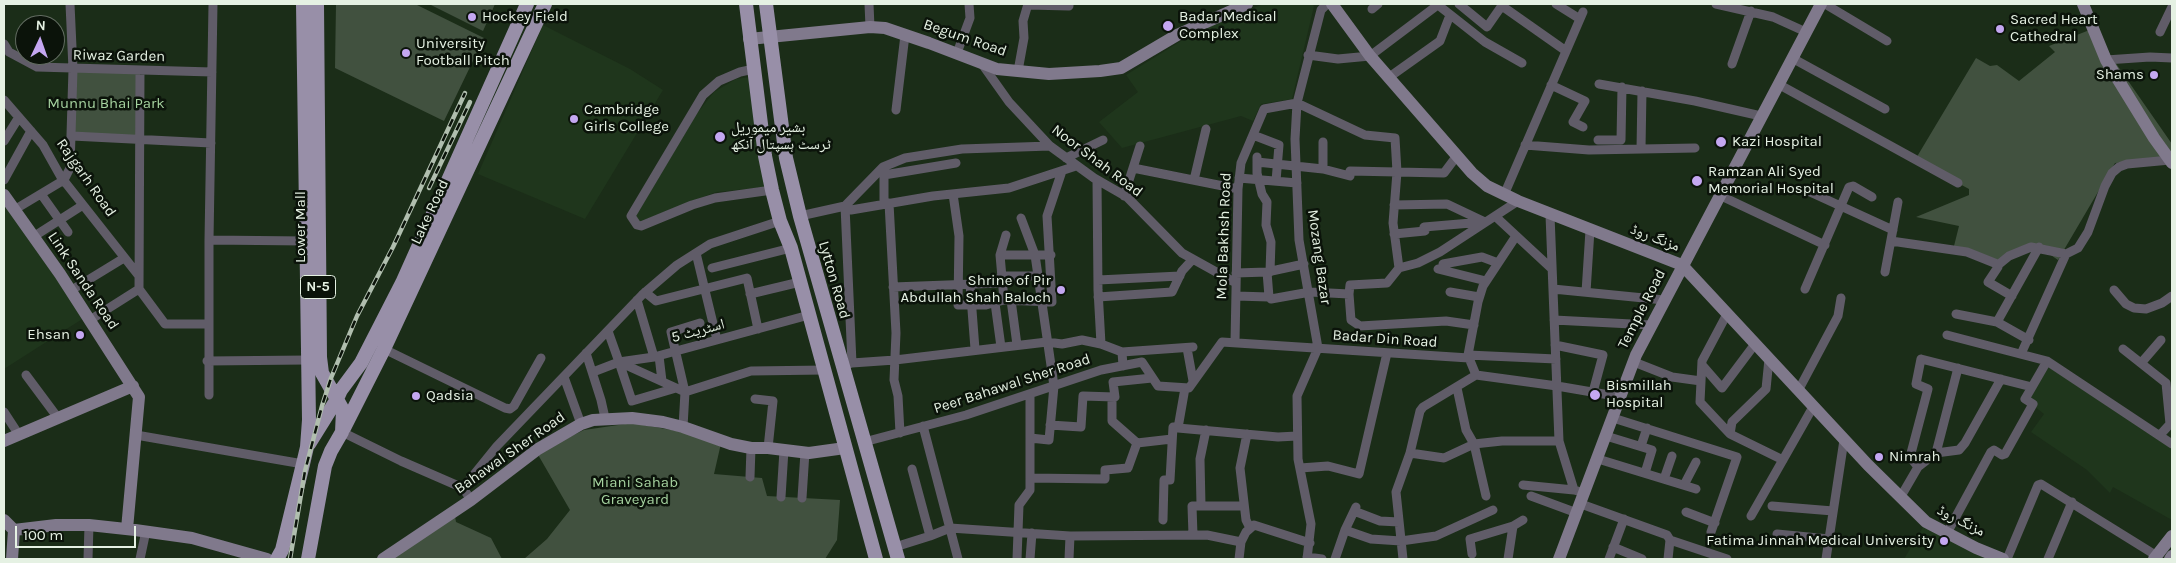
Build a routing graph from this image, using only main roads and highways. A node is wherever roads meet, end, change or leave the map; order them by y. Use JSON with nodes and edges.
{"nodes":[{"id":1,"x":303,"y":4,"type":"edge"},
{"id":2,"x":317,"y":4,"type":"edge"},
{"id":3,"x":527,"y":4,"type":"edge"},
{"id":4,"x":545,"y":4,"type":"edge"},
{"id":5,"x":746,"y":4,"type":"edge"},
{"id":6,"x":766,"y":4,"type":"edge"},
{"id":7,"x":338,"y":399,"type":"junction"},
{"id":8,"x":342,"y":432,"type":"junction"},
{"id":9,"x":307,"y":447,"type":"junction"},
{"id":10,"x":896,"y":553,"type":"edge"},
{"id":11,"x":279,"y":554,"type":"edge"},
{"id":12,"x":308,"y":559,"type":"edge"},
{"id":13,"x":876,"y":559,"type":"edge"}],
"edges":[{"from":1,"to":9,"type":"main road","name":"Lower Mall","number":"N-5"},
{"from":2,"to":7,"type":"main road","name":"Lower Mall","number":"N-5"},
{"from":3,"to":7,"type":"main road"},
{"from":4,"to":8,"type":"main road","name":"Lake Road"},
{"from":5,"to":13,"type":"main road"},
{"from":6,"to":10,"type":"main road","name":"Lytton Road"},
{"from":7,"to":8,"type":"main road","name":"Lower Mall","number":"N-5"},
{"from":7,"to":9,"type":"main road"},
{"from":8,"to":12,"type":"main road","name":"Lower Mall","number":"N-5"},
{"from":9,"to":11,"type":"main road","name":"Lower Mall","number":"N-5"}]}
